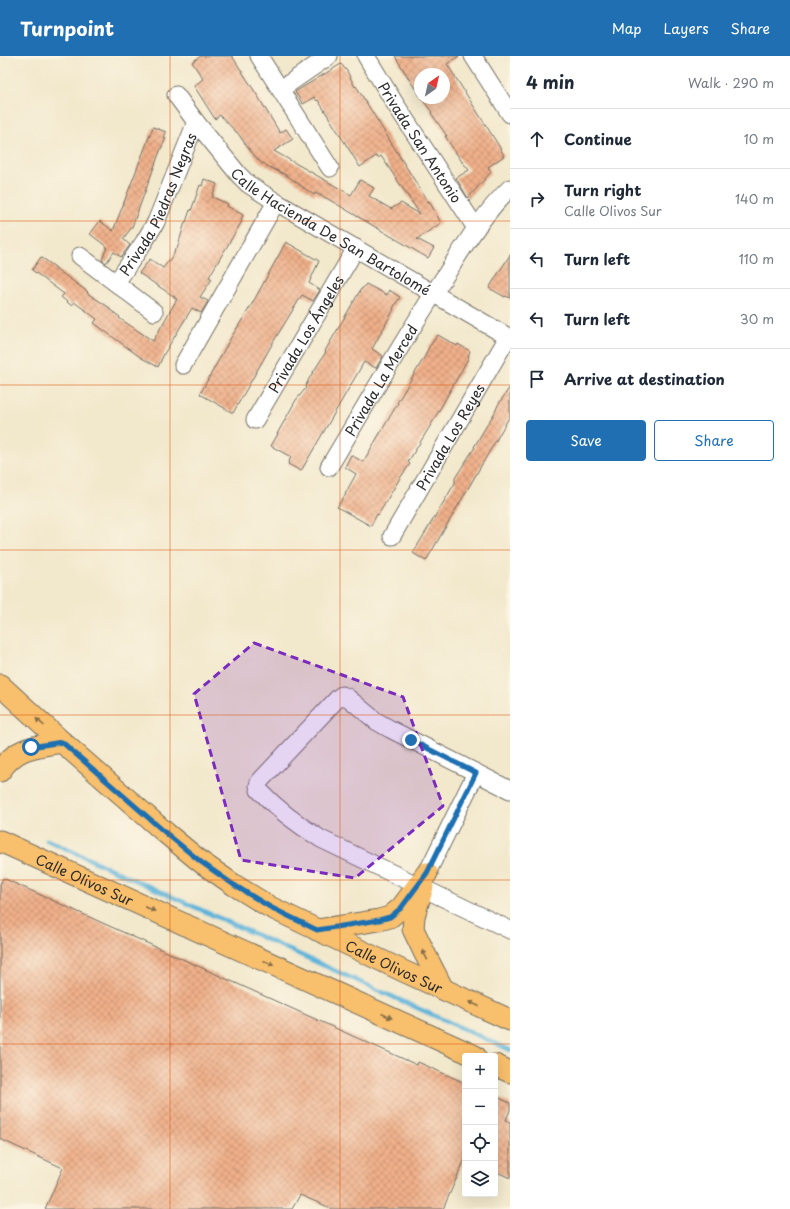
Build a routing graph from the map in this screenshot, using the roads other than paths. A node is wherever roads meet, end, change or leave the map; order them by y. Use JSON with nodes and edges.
{"nodes":[{"id":1,"x":259,"y":56,"type":"edge"},
{"id":2,"x":329,"y":56,"type":"edge"},
{"id":3,"x":366,"y":56,"type":"edge"},
{"id":4,"x":473,"y":56,"type":"edge"},
{"id":5,"x":280,"y":89,"type":"junction"},
{"id":6,"x":176,"y":95,"type":"dead end"},
{"id":7,"x":510,"y":114,"type":"edge"},
{"id":8,"x":196,"y":122,"type":"junction"},
{"id":9,"x":330,"y":168,"type":"dead end"},
{"id":10,"x":510,"y":188,"type":"edge"},
{"id":11,"x":276,"y":202,"type":"junction"},
{"id":12,"x":476,"y":228,"type":"junction"},
{"id":13,"x":356,"y":248,"type":"junction"},
{"id":14,"x":80,"y":256,"type":"dead end"},
{"id":15,"x":116,"y":283,"type":"junction"},
{"id":16,"x":434,"y":293,"type":"junction"},
{"id":17,"x":154,"y":312,"type":"dead end"},
{"id":18,"x":509,"y":338,"type":"edge"},
{"id":19,"x":184,"y":364,"type":"dead end"},
{"id":20,"x":255,"y":420,"type":"dead end"},
{"id":21,"x":329,"y":467,"type":"dead end"},
{"id":22,"x":392,"y":536,"type":"dead end"},
{"id":23,"x":0,"y":685,"type":"edge"},
{"id":24,"x":62,"y":742,"type":"junction"},
{"id":25,"x":0,"y":772,"type":"edge"},
{"id":26,"x":476,"y":773,"type":"junction"},
{"id":27,"x":510,"y":790,"type":"edge"},
{"id":28,"x":3,"y":838,"type":"edge"},
{"id":29,"x":423,"y":882,"type":"junction"},
{"id":30,"x":390,"y":917,"type":"junction"},
{"id":31,"x":414,"y":929,"type":"junction"},
{"id":32,"x":317,"y":930,"type":"junction"},
{"id":33,"x":510,"y":930,"type":"edge"},
{"id":34,"x":443,"y":989,"type":"junction"},
{"id":35,"x":510,"y":1020,"type":"edge"},
{"id":36,"x":469,"y":1053,"type":"edge"},
{"id":37,"x":498,"y":1066,"type":"edge"},
{"id":38,"x":510,"y":1072,"type":"edge"}],
"edges":[{"from":1,"to":5,"type":"street"},
{"from":2,"to":5,"type":"street"},
{"from":3,"to":12,"type":"street","name":"Privada San Antonio"},
{"from":4,"to":7,"type":"street"},
{"from":5,"to":9,"type":"street"},
{"from":6,"to":8,"type":"street","name":"Calle Hacienda De San Bartolomé"},
{"from":8,"to":11,"type":"street","name":"Calle Hacienda De San Bartolomé"},
{"from":8,"to":15,"type":"street","name":"Privada Piedras Negras"},
{"from":10,"to":12,"type":"street","name":"Privada La Merced"},
{"from":11,"to":13,"type":"street","name":"Calle Hacienda De San Bartolomé"},
{"from":11,"to":19,"type":"street"},
{"from":12,"to":16,"type":"street","name":"Privada La Merced"},
{"from":13,"to":16,"type":"street","name":"Calle Hacienda De San Bartolomé"},
{"from":13,"to":20,"type":"street","name":"Privada Los Ángeles"},
{"from":14,"to":15,"type":"street","name":"Privada Piedras Negras"},
{"from":15,"to":17,"type":"street","name":"Privada Piedras Negras"},
{"from":16,"to":18,"type":"street","name":"Calle Hacienda De San Bartolomé"},
{"from":16,"to":21,"type":"street","name":"Privada La Merced"},
{"from":18,"to":22,"type":"street","name":"Privada Los Reyes"},
{"from":24,"to":23,"type":"main road","name":"Calle Olivos Sur","one_way":true},
{"from":24,"to":25,"type":"main road"},
{"from":24,"to":32,"type":"main road","name":"Calle Olivos Sur"},
{"from":26,"to":27,"type":"street"},
{"from":26,"to":29,"type":"street"},
{"from":26,"to":29,"type":"street"},
{"from":28,"to":36,"type":"main road","name":"Calle Olivos Sur","one_way":true},
{"from":29,"to":30,"type":"main road"},
{"from":29,"to":31,"type":"main road"},
{"from":29,"to":33,"type":"street"},
{"from":30,"to":31,"type":"main road"},
{"from":30,"to":32,"type":"main road"},
{"from":34,"to":31,"type":"main road","one_way":true},
{"from":32,"to":34,"type":"main road","name":"Calle Olivos Sur"},
{"from":35,"to":34,"type":"main road","name":"Calle Olivos Sur","one_way":true},
{"from":37,"to":38,"type":"main road"}]}
